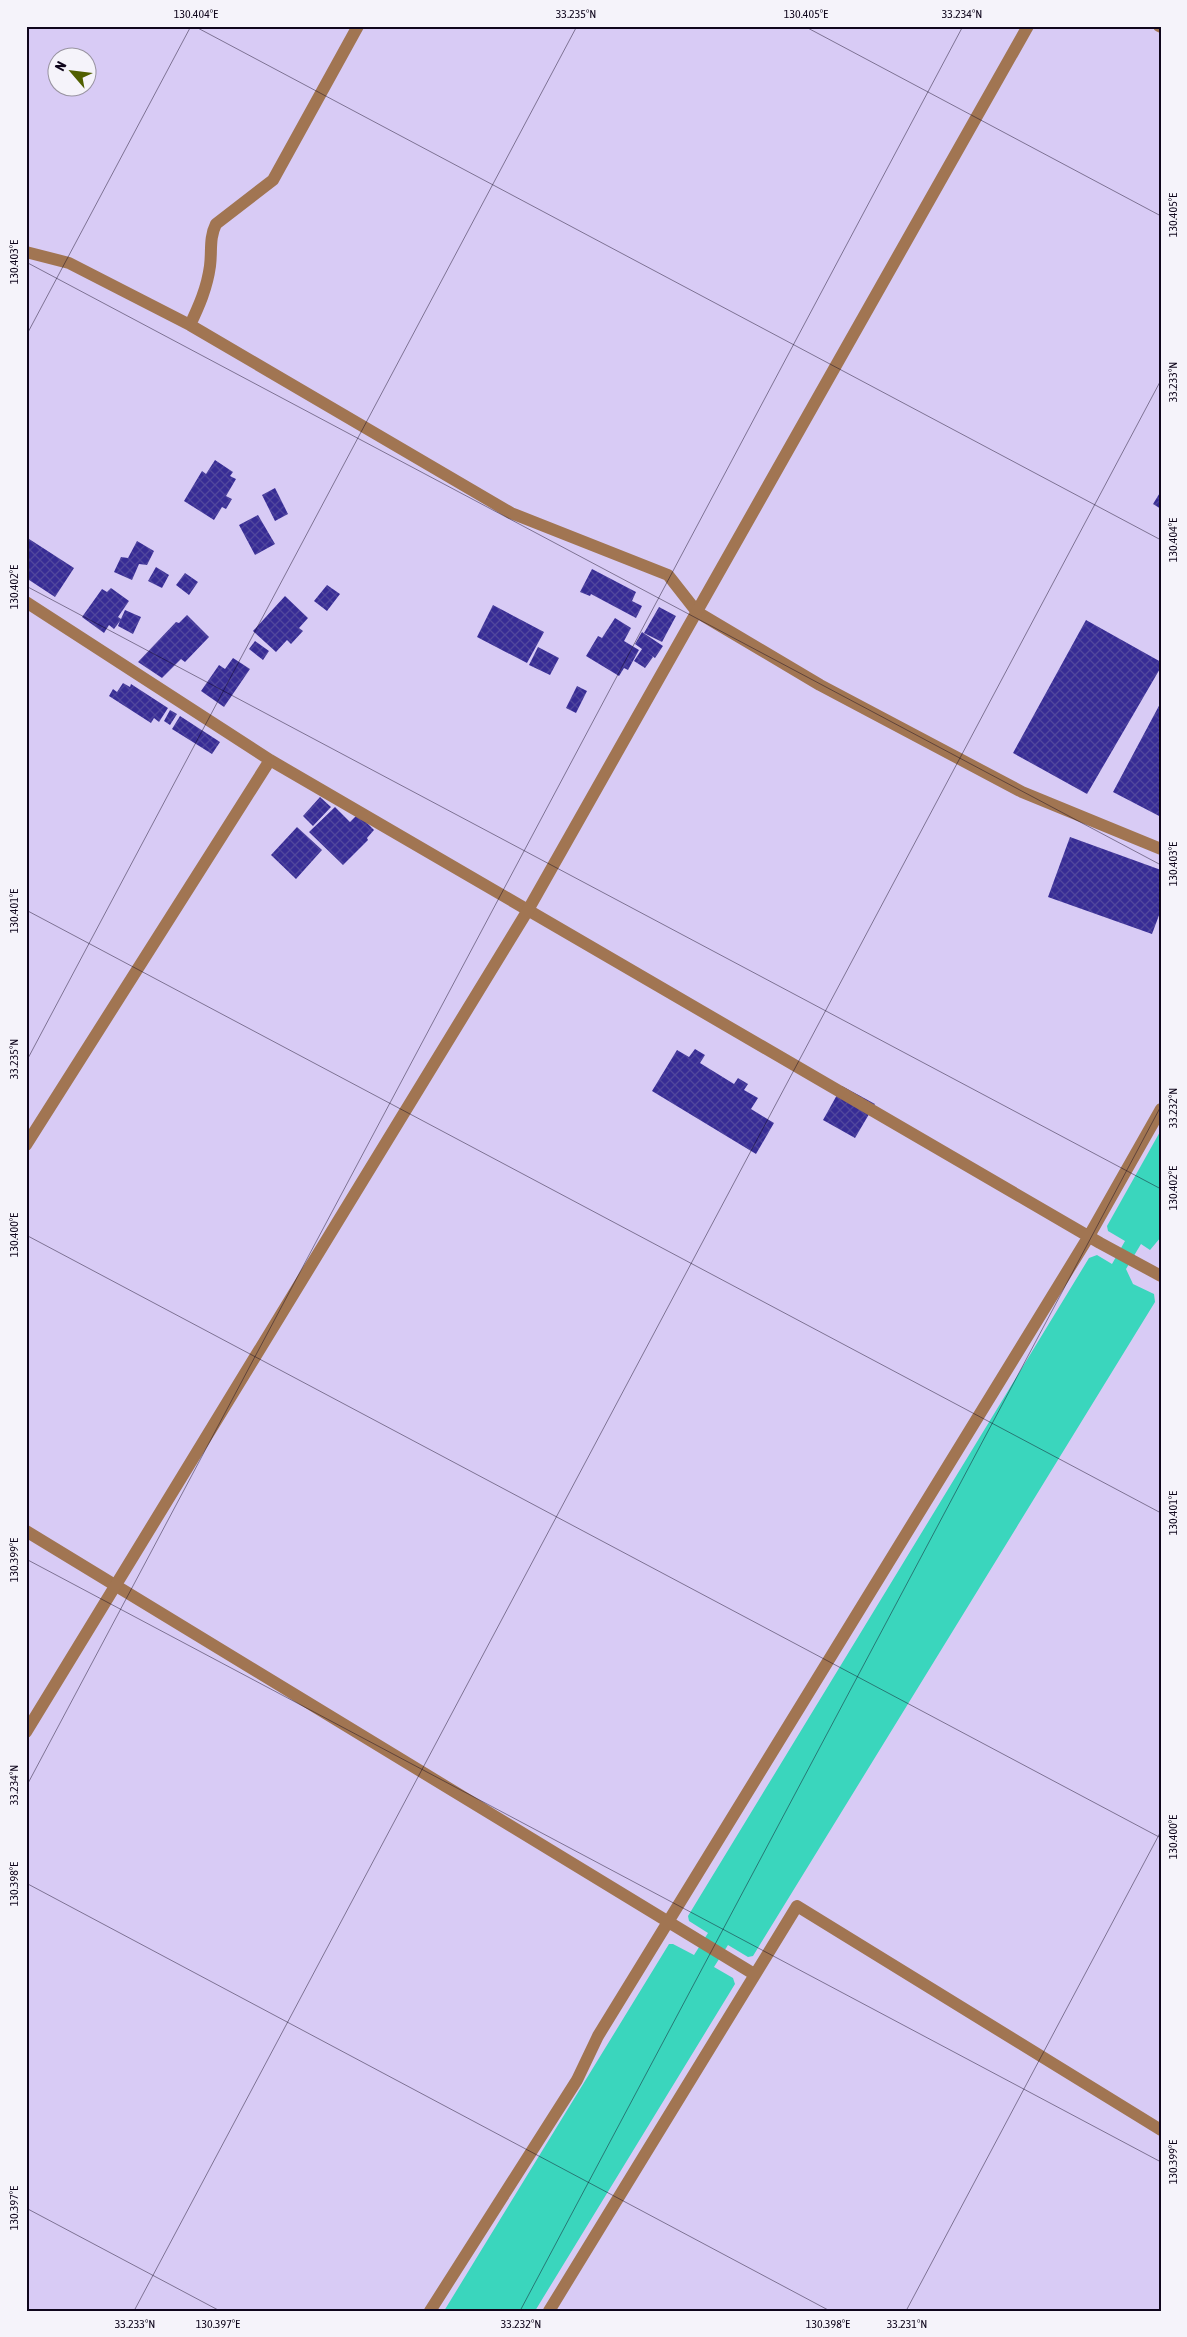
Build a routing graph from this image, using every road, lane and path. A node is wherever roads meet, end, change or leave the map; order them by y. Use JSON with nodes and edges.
{"nodes":[{"id":1,"x":358,"y":26,"type":"edge"},
{"id":2,"x":1028,"y":26,"type":"edge"},
{"id":3,"x":26,"y":252,"type":"edge"},
{"id":4,"x":190,"y":325,"type":"junction"},
{"id":5,"x":26,"y":602,"type":"edge"},
{"id":6,"x":697,"y":612,"type":"junction"},
{"id":7,"x":270,"y":760,"type":"junction"},
{"id":8,"x":1161,"y":849,"type":"edge"},
{"id":9,"x":528,"y":910,"type":"junction"},
{"id":10,"x":1161,"y":1109,"type":"edge"},
{"id":11,"x":26,"y":1146,"type":"edge"},
{"id":12,"x":1094,"y":1239,"type":"junction"},
{"id":13,"x":1161,"y":1276,"type":"edge"},
{"id":14,"x":26,"y":1530,"type":"edge"},
{"id":15,"x":117,"y":1585,"type":"junction"},
{"id":16,"x":26,"y":1732,"type":"edge"},
{"id":17,"x":674,"y":1926,"type":"junction"},
{"id":18,"x":754,"y":1974,"type":"junction"},
{"id":19,"x":1161,"y":2130,"type":"edge"},
{"id":20,"x":430,"y":2311,"type":"edge"},
{"id":21,"x":549,"y":2311,"type":"edge"}],
"edges":[{"from":1,"to":4,"type":"street"},
{"from":2,"to":6,"type":"street"},
{"from":3,"to":4,"type":"street"},
{"from":4,"to":6,"type":"street"},
{"from":5,"to":7,"type":"street"},
{"from":6,"to":8,"type":"street"},
{"from":6,"to":9,"type":"street"},
{"from":7,"to":9,"type":"street"},
{"from":7,"to":11,"type":"street"},
{"from":9,"to":12,"type":"street"},
{"from":9,"to":15,"type":"street"},
{"from":10,"to":12,"type":"street"},
{"from":12,"to":13,"type":"street"},
{"from":12,"to":17,"type":"street"},
{"from":14,"to":15,"type":"street"},
{"from":15,"to":16,"type":"street"},
{"from":15,"to":17,"type":"street"},
{"from":17,"to":18,"type":"street"},
{"from":17,"to":20,"type":"street"},
{"from":18,"to":19,"type":"street"},
{"from":18,"to":21,"type":"street"}]}
